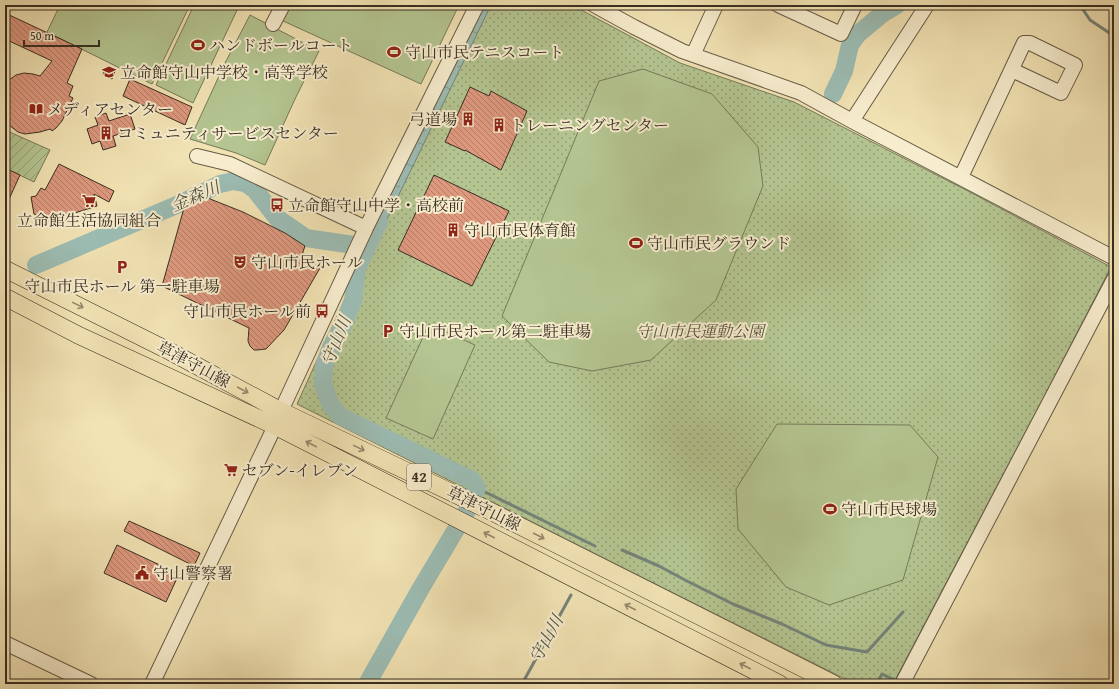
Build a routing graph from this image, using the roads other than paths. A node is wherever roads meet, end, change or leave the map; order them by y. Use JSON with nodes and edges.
{"nodes":[{"id":1,"x":283,"y":5,"type":"edge"},
{"id":2,"x":477,"y":5,"type":"edge"},
{"id":3,"x":594,"y":5,"type":"edge"},
{"id":4,"x":716,"y":5,"type":"edge"},
{"id":5,"x":778,"y":5,"type":"edge"},
{"id":6,"x":855,"y":5,"type":"edge"},
{"id":7,"x":927,"y":5,"type":"edge"},
{"id":8,"x":273,"y":24,"type":"dead end"},
{"id":9,"x":692,"y":55,"type":"junction"},
{"id":10,"x":1012,"y":70,"type":"dead end"},
{"id":11,"x":852,"y":121,"type":"junction"},
{"id":12,"x":197,"y":156,"type":"dead end"},
{"id":13,"x":961,"y":177,"type":"junction"},
{"id":14,"x":364,"y":233,"type":"junction"},
{"id":15,"x":1114,"y":258,"type":"edge"},
{"id":16,"x":5,"y":269,"type":"edge"},
{"id":17,"x":1114,"y":279,"type":"edge"},
{"id":18,"x":5,"y":297,"type":"edge"},
{"id":19,"x":281,"y":410,"type":"junction"},
{"id":20,"x":275,"y":426,"type":"junction"},
{"id":21,"x":5,"y":644,"type":"edge"},
{"id":22,"x":91,"y":684,"type":"edge"},
{"id":23,"x":152,"y":684,"type":"edge"},
{"id":24,"x":780,"y":684,"type":"edge"},
{"id":25,"x":834,"y":684,"type":"edge"},
{"id":26,"x":902,"y":684,"type":"edge"}],
"edges":[{"from":1,"to":8,"type":"street"},
{"from":2,"to":14,"type":"street"},
{"from":3,"to":9,"type":"street"},
{"from":4,"to":9,"type":"street"},
{"from":5,"to":6,"type":"street"},
{"from":7,"to":11,"type":"street"},
{"from":9,"to":11,"type":"street"},
{"from":10,"to":13,"type":"street"},
{"from":11,"to":13,"type":"street"},
{"from":12,"to":14,"type":"street"},
{"from":13,"to":15,"type":"street"},
{"from":14,"to":19,"type":"street"},
{"from":16,"to":19,"type":"main road","name":"草津守山線","number":"42","one_way":true},
{"from":17,"to":26,"type":"street"},
{"from":18,"to":20,"type":"main road","name":"草津守山線","number":"42"},
{"from":19,"to":20,"type":"street"},
{"from":19,"to":25,"type":"main road","name":"草津守山線","number":"42","one_way":true},
{"from":20,"to":23,"type":"street"},
{"from":24,"to":20,"type":"main road","name":"草津守山線","number":"42","one_way":true},
{"from":21,"to":22,"type":"street"}]}
